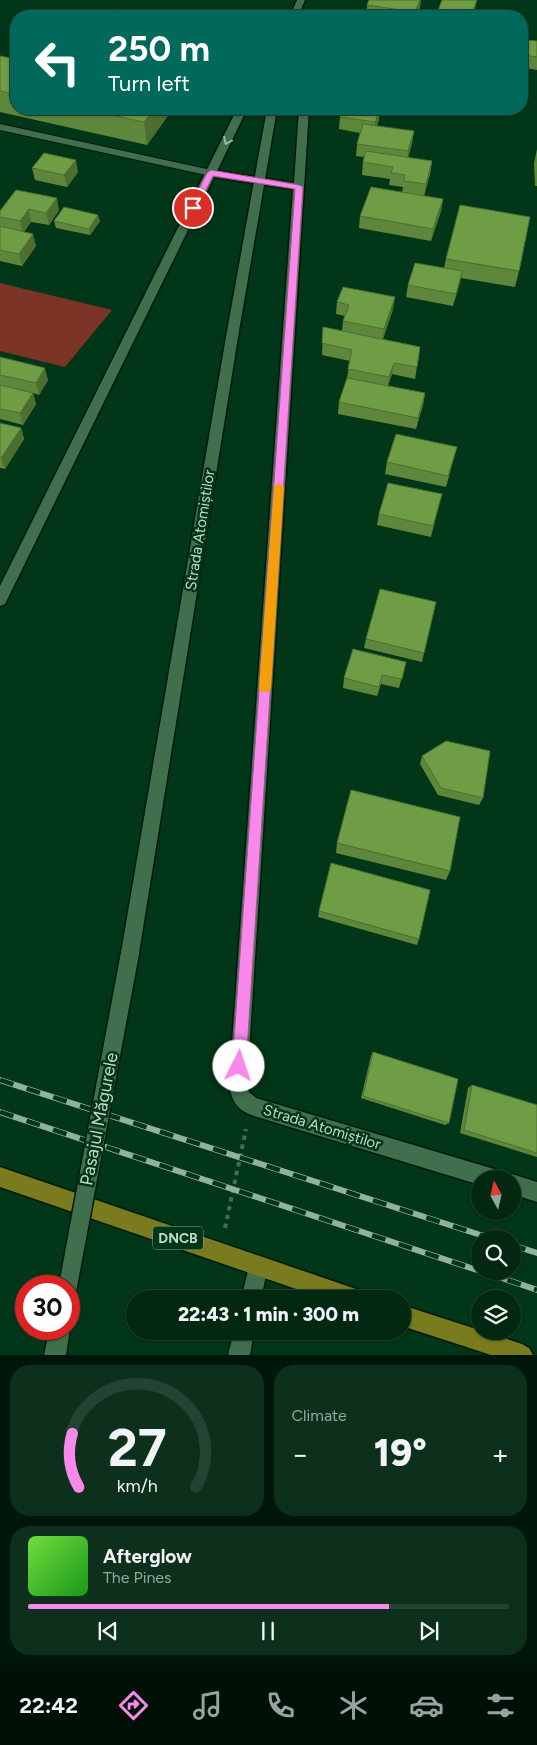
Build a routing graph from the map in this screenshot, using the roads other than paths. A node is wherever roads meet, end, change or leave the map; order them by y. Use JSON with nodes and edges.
{"nodes":[{"id":1,"x":239,"y":115,"type":"edge"},
{"id":2,"x":271,"y":115,"type":"edge"},
{"id":3,"x":304,"y":115,"type":"edge"},
{"id":4,"x":0,"y":127,"type":"edge"},
{"id":5,"x":211,"y":173,"type":"junction"},
{"id":6,"x":260,"y":181,"type":"junction"},
{"id":7,"x":299,"y":187,"type":"junction"},
{"id":8,"x":0,"y":600,"type":"edge"},
{"id":9,"x":130,"y":953,"type":"joint"},
{"id":10,"x":471,"y":1172,"type":"edge"},
{"id":11,"x":0,"y":1177,"type":"edge"},
{"id":12,"x":521,"y":1187,"type":"edge"},
{"id":13,"x":537,"y":1192,"type":"edge"},
{"id":14,"x":258,"y":1266,"type":"junction"},
{"id":15,"x":70,"y":1275,"type":"edge"},
{"id":16,"x":253,"y":1290,"type":"edge"},
{"id":17,"x":329,"y":1290,"type":"edge"},
{"id":18,"x":411,"y":1318,"type":"edge"},
{"id":19,"x":58,"y":1340,"type":"edge"},
{"id":20,"x":242,"y":1340,"type":"edge"},
{"id":21,"x":55,"y":1355,"type":"edge"},
{"id":22,"x":239,"y":1355,"type":"edge"},
{"id":23,"x":522,"y":1355,"type":"edge"}],
"edges":[{"from":1,"to":5,"type":"street","one_way":true},
{"from":2,"to":6,"type":"street","name":"Strada Atomiștilor"},
{"from":3,"to":7,"type":"street","name":"Strada Atomiștilor"},
{"from":4,"to":5,"type":"lane"},
{"from":5,"to":6,"type":"street"},
{"from":5,"to":8,"type":"street"},
{"from":6,"to":7,"type":"street"},
{"from":6,"to":9,"type":"street","name":"Strada Atomiștilor"},
{"from":7,"to":10,"type":"street","name":"Strada Atomiștilor"},
{"from":9,"to":15,"type":"street","name":"Pasajul Măgurele","bridge":true},
{"from":11,"to":14,"type":"main road","number":"DNCB"},
{"from":12,"to":13,"type":"street"},
{"from":14,"to":16,"type":"street"},
{"from":14,"to":17,"type":"main road","number":"DNCB"},
{"from":18,"to":23,"type":"main road"},
{"from":19,"to":21,"type":"street"},
{"from":20,"to":22,"type":"street"}]}
